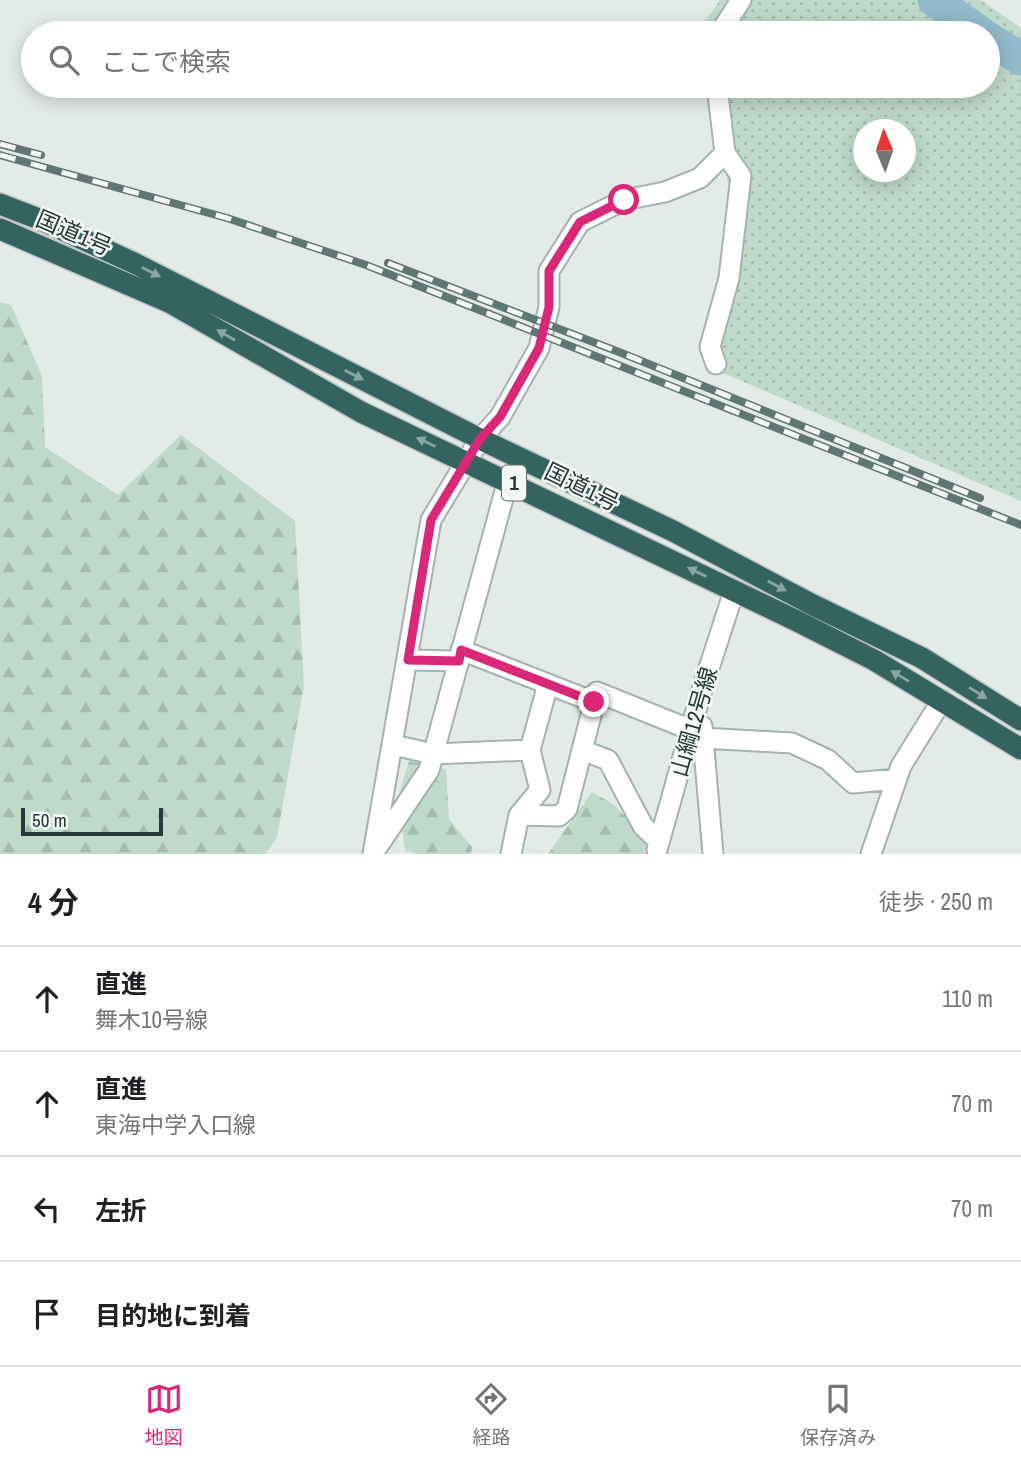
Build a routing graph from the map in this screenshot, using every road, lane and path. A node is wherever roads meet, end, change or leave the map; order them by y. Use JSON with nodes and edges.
{"nodes":[{"id":1,"x":741,"y":0,"type":"edge"},
{"id":2,"x":728,"y":21,"type":"edge"},
{"id":3,"x":718,"y":98,"type":"edge"},
{"id":4,"x":725,"y":153,"type":"junction"},
{"id":5,"x":0,"y":204,"type":"edge"},
{"id":6,"x":0,"y":229,"type":"edge"},
{"id":7,"x":716,"y":364,"type":"dead end"},
{"id":8,"x":480,"y":439,"type":"junction"},
{"id":9,"x":466,"y":461,"type":"junction"},
{"id":10,"x":508,"y":481,"type":"junction"},
{"id":11,"x":734,"y":591,"type":"junction"},
{"id":12,"x":460,"y":656,"type":"junction"},
{"id":13,"x":408,"y":660,"type":"junction"},
{"id":14,"x":548,"y":684,"type":"junction"},
{"id":15,"x":942,"y":701,"type":"junction"},
{"id":16,"x":594,"y":702,"type":"junction"},
{"id":17,"x":1021,"y":720,"type":"edge"},
{"id":18,"x":697,"y":734,"type":"junction"},
{"id":19,"x":393,"y":745,"type":"junction"},
{"id":20,"x":530,"y":750,"type":"junction"},
{"id":21,"x":582,"y":750,"type":"junction"},
{"id":22,"x":1021,"y":750,"type":"edge"},
{"id":23,"x":433,"y":754,"type":"junction"},
{"id":24,"x":897,"y":779,"type":"junction"},
{"id":25,"x":519,"y":815,"type":"junction"},
{"id":26,"x":658,"y":848,"type":"edge"},
{"id":27,"x":373,"y":853,"type":"edge"},
{"id":28,"x":511,"y":854,"type":"edge"},
{"id":29,"x":713,"y":854,"type":"edge"},
{"id":30,"x":871,"y":854,"type":"edge"}],
"edges":[{"from":1,"to":2,"type":"street"},
{"from":3,"to":4,"type":"street"},
{"from":4,"to":7,"type":"street"},
{"from":4,"to":8,"type":"street"},
{"from":5,"to":8,"type":"highway","name":"国道1号","number":"1","one_way":true},
{"from":9,"to":6,"type":"highway","name":"国道1号","number":"1","one_way":true},
{"from":8,"to":9,"type":"street"},
{"from":8,"to":17,"type":"highway","name":"国道1号","number":"1","one_way":true},
{"from":9,"to":10,"type":"highway","name":"国道1号","number":"1"},
{"from":9,"to":13,"type":"street"},
{"from":11,"to":10,"type":"highway","name":"国道1号","number":"1","one_way":true},
{"from":10,"to":12,"type":"street"},
{"from":15,"to":11,"type":"highway","name":"国道1号","number":"1","one_way":true},
{"from":11,"to":18,"type":"street","name":"山綱12号線"},
{"from":12,"to":13,"type":"street"},
{"from":12,"to":14,"type":"street"},
{"from":12,"to":23,"type":"street"},
{"from":13,"to":19,"type":"street"},
{"from":14,"to":16,"type":"street"},
{"from":14,"to":20,"type":"street"},
{"from":15,"to":22,"type":"highway","name":"国道1号","number":"1"},
{"from":15,"to":24,"type":"street"},
{"from":16,"to":18,"type":"street"},
{"from":16,"to":21,"type":"street"},
{"from":18,"to":24,"type":"street"},
{"from":18,"to":26,"type":"street","name":"山綱12号線"},
{"from":18,"to":29,"type":"street"},
{"from":19,"to":23,"type":"street"},
{"from":19,"to":27,"type":"street"},
{"from":20,"to":23,"type":"street"},
{"from":20,"to":25,"type":"street"},
{"from":21,"to":25,"type":"street"},
{"from":21,"to":26,"type":"street"},
{"from":23,"to":27,"type":"street"},
{"from":24,"to":30,"type":"street"},
{"from":25,"to":28,"type":"street"}]}
